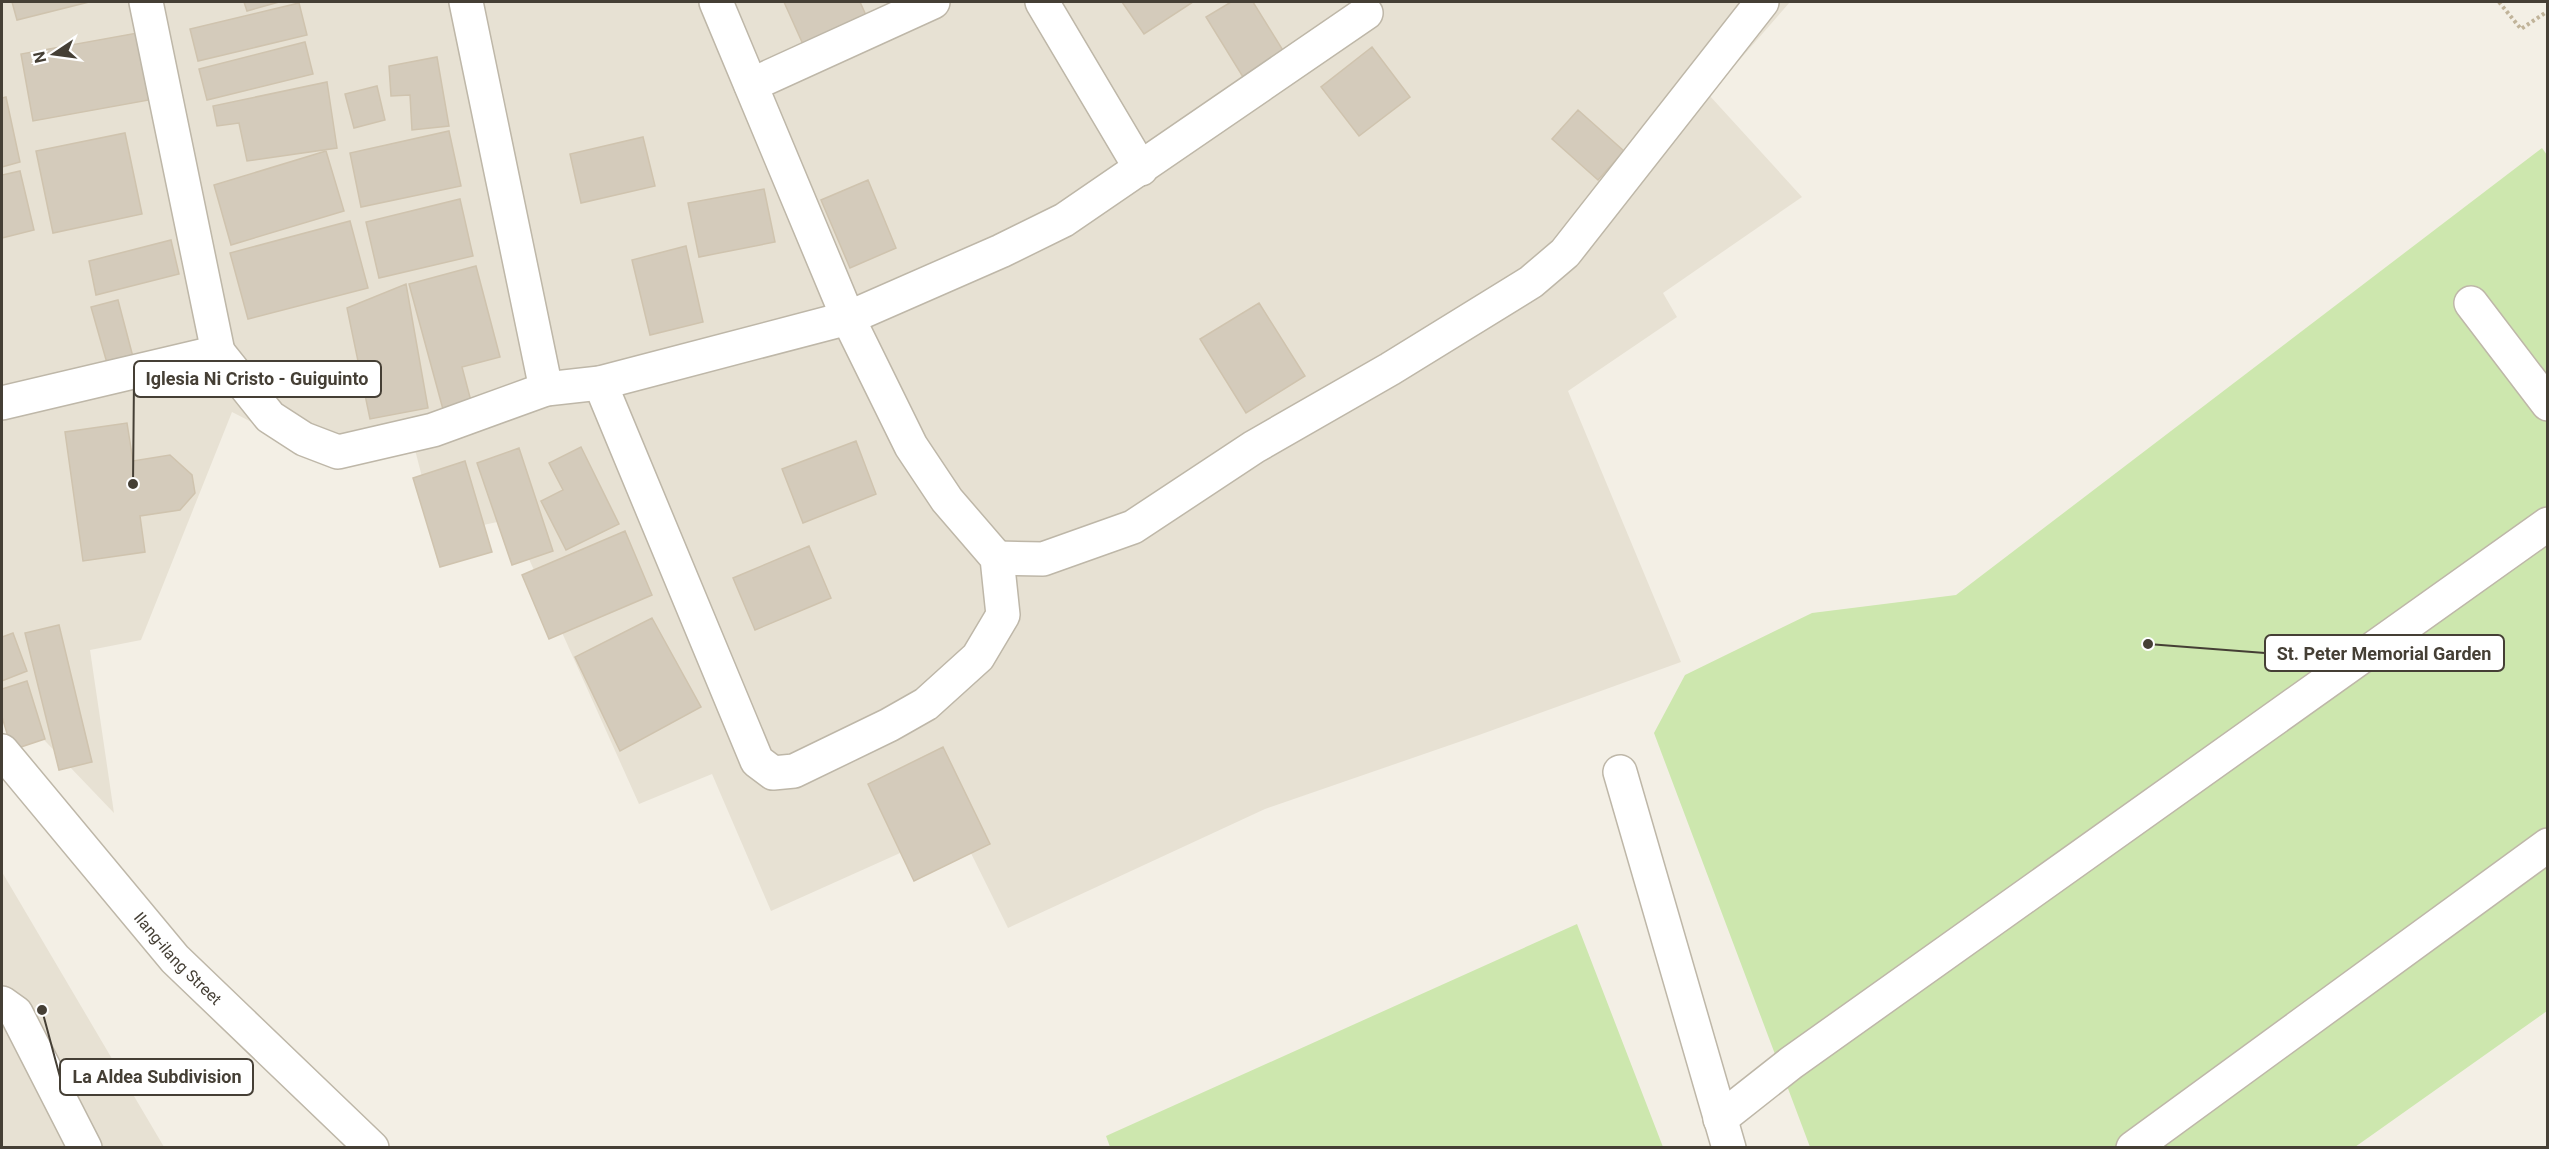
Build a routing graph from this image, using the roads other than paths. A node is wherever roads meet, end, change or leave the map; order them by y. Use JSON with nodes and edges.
{"nodes":[{"id":1,"x":146,"y":2,"type":"edge"},
{"id":2,"x":466,"y":2,"type":"edge"},
{"id":3,"x":716,"y":2,"type":"edge"},
{"id":4,"x":933,"y":2,"type":"edge"},
{"id":5,"x":1042,"y":2,"type":"edge"},
{"id":6,"x":1762,"y":2,"type":"edge"},
{"id":7,"x":1366,"y":13,"type":"dead end"},
{"id":8,"x":751,"y":85,"type":"junction"},
{"id":9,"x":1141,"y":169,"type":"junction"},
{"id":10,"x":2471,"y":303,"type":"dead end"},
{"id":11,"x":848,"y":318,"type":"junction"},
{"id":12,"x":218,"y":352,"type":"junction"},
{"id":13,"x":600,"y":383,"type":"junction"},
{"id":14,"x":546,"y":389,"type":"junction"},
{"id":15,"x":2,"y":403,"type":"edge"},
{"id":16,"x":2547,"y":404,"type":"edge"},
{"id":17,"x":2547,"y":524,"type":"edge"},
{"id":18,"x":997,"y":558,"type":"junction"},
{"id":19,"x":2,"y":752,"type":"edge"},
{"id":20,"x":1620,"y":772,"type":"dead end"},
{"id":21,"x":2547,"y":846,"type":"edge"},
{"id":22,"x":2,"y":1003,"type":"edge"},
{"id":23,"x":1725,"y":1133,"type":"edge"},
{"id":24,"x":85,"y":1148,"type":"edge"},
{"id":25,"x":372,"y":1148,"type":"edge"},
{"id":26,"x":2133,"y":1148,"type":"edge"}],
"edges":[{"from":1,"to":12,"type":"street"},
{"from":2,"to":14,"type":"street"},
{"from":3,"to":8,"type":"street"},
{"from":4,"to":8,"type":"street"},
{"from":5,"to":9,"type":"street"},
{"from":6,"to":18,"type":"street"},
{"from":7,"to":9,"type":"street"},
{"from":8,"to":11,"type":"street"},
{"from":9,"to":11,"type":"street"},
{"from":10,"to":16,"type":"street"},
{"from":11,"to":13,"type":"street"},
{"from":11,"to":18,"type":"street"},
{"from":12,"to":14,"type":"street"},
{"from":12,"to":15,"type":"street"},
{"from":13,"to":14,"type":"street"},
{"from":13,"to":18,"type":"street"},
{"from":17,"to":23,"type":"street"},
{"from":19,"to":25,"type":"street","name":"Ilang-ilang Street"},
{"from":20,"to":23,"type":"street"},
{"from":21,"to":26,"type":"street"},
{"from":22,"to":24,"type":"street"}]}
